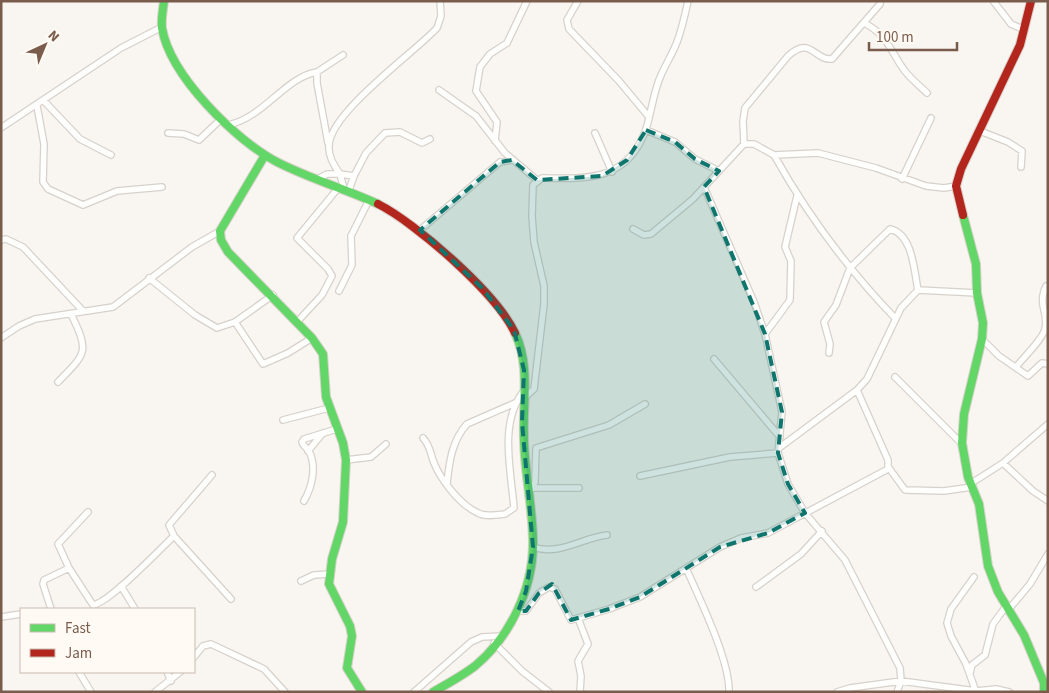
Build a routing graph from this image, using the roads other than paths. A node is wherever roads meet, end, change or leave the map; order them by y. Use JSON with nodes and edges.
{"nodes":[{"id":1,"x":164,"y":1,"type":"edge"},
{"id":2,"x":440,"y":1,"type":"edge"},
{"id":3,"x":527,"y":1,"type":"edge"},
{"id":4,"x":578,"y":1,"type":"edge"},
{"id":5,"x":688,"y":1,"type":"edge"},
{"id":6,"x":1031,"y":1,"type":"edge"},
{"id":7,"x":994,"y":2,"type":"edge"},
{"id":8,"x":880,"y":4,"type":"dead end"},
{"id":9,"x":864,"y":23,"type":"junction"},
{"id":10,"x":162,"y":27,"type":"junction"},
{"id":11,"x":1024,"y":30,"type":"junction"},
{"id":12,"x":343,"y":55,"type":"dead end"},
{"id":13,"x":318,"y":72,"type":"junction"},
{"id":14,"x":439,"y":90,"type":"dead end"},
{"id":15,"x":927,"y":92,"type":"dead end"},
{"id":16,"x":44,"y":101,"type":"junction"},
{"id":17,"x":37,"y":106,"type":"junction"},
{"id":18,"x":649,"y":117,"type":"junction"},
{"id":19,"x":931,"y":118,"type":"dead end"},
{"id":20,"x":224,"y":123,"type":"junction"},
{"id":21,"x":1,"y":128,"type":"edge"},
{"id":22,"x":646,"y":130,"type":"junction"},
{"id":23,"x":980,"y":131,"type":"junction"},
{"id":24,"x":168,"y":133,"type":"dead end"},
{"id":25,"x":595,"y":133,"type":"dead end"},
{"id":26,"x":430,"y":139,"type":"dead end"},
{"id":27,"x":495,"y":141,"type":"junction"},
{"id":28,"x":744,"y":144,"type":"junction"},
{"id":29,"x":328,"y":145,"type":"junction"},
{"id":30,"x":264,"y":155,"type":"junction"},
{"id":31,"x":774,"y":155,"type":"junction"},
{"id":32,"x":111,"y":156,"type":"dead end"},
{"id":33,"x":512,"y":160,"type":"junction"},
{"id":34,"x":1021,"y":167,"type":"dead end"},
{"id":35,"x":719,"y":171,"type":"junction"},
{"id":36,"x":612,"y":172,"type":"junction"},
{"id":37,"x":340,"y":174,"type":"junction"},
{"id":38,"x":354,"y":176,"type":"junction"},
{"id":39,"x":318,"y":179,"type":"junction"},
{"id":40,"x":902,"y":179,"type":"junction"},
{"id":41,"x":537,"y":180,"type":"junction"},
{"id":42,"x":956,"y":186,"type":"junction"},
{"id":43,"x":162,"y":187,"type":"dead end"},
{"id":44,"x":704,"y":187,"type":"junction"},
{"id":45,"x":344,"y":189,"type":"junction"},
{"id":46,"x":797,"y":196,"type":"junction"},
{"id":47,"x":369,"y":200,"type":"junction"},
{"id":48,"x":633,"y":229,"type":"dead end"},
{"id":49,"x":220,"y":230,"type":"junction"},
{"id":50,"x":420,"y":230,"type":"junction"},
{"id":51,"x":1,"y":240,"type":"edge"},
{"id":52,"x":850,"y":268,"type":"junction"},
{"id":53,"x":149,"y":278,"type":"junction"},
{"id":54,"x":1046,"y":286,"type":"dead end"},
{"id":55,"x":918,"y":290,"type":"junction"},
{"id":56,"x":339,"y":291,"type":"dead end"},
{"id":57,"x":978,"y":293,"type":"junction"},
{"id":58,"x":273,"y":295,"type":"junction"},
{"id":59,"x":82,"y":311,"type":"junction"},
{"id":60,"x":72,"y":314,"type":"junction"},
{"id":61,"x":894,"y":317,"type":"dead end"},
{"id":62,"x":235,"y":322,"type":"junction"},
{"id":63,"x":297,"y":322,"type":"junction"},
{"id":64,"x":1046,"y":332,"type":"edge"},
{"id":65,"x":765,"y":334,"type":"junction"},
{"id":66,"x":1,"y":338,"type":"edge"},
{"id":67,"x":312,"y":338,"type":"junction"},
{"id":68,"x":982,"y":339,"type":"junction"},
{"id":69,"x":829,"y":353,"type":"dead end"},
{"id":70,"x":714,"y":359,"type":"dead end"},
{"id":71,"x":1048,"y":364,"type":"edge"},
{"id":72,"x":1016,"y":367,"type":"junction"},
{"id":73,"x":894,"y":377,"type":"dead end"},
{"id":74,"x":58,"y":382,"type":"dead end"},
{"id":75,"x":857,"y":390,"type":"junction"},
{"id":76,"x":523,"y":396,"type":"junction"},
{"id":77,"x":515,"y":403,"type":"junction"},
{"id":78,"x":644,"y":404,"type":"dead end"},
{"id":79,"x":329,"y":408,"type":"junction"},
{"id":80,"x":283,"y":420,"type":"dead end"},
{"id":81,"x":1048,"y":424,"type":"edge"},
{"id":82,"x":337,"y":429,"type":"junction"},
{"id":83,"x":324,"y":433,"type":"junction"},
{"id":84,"x":780,"y":437,"type":"junction"},
{"id":85,"x":423,"y":438,"type":"dead end"},
{"id":86,"x":386,"y":444,"type":"dead end"},
{"id":87,"x":963,"y":445,"type":"junction"},
{"id":88,"x":779,"y":450,"type":"junction"},
{"id":89,"x":308,"y":451,"type":"junction"},
{"id":90,"x":346,"y":460,"type":"junction"},
{"id":91,"x":1003,"y":463,"type":"junction"},
{"id":92,"x":888,"y":468,"type":"junction"},
{"id":93,"x":212,"y":475,"type":"dead end"},
{"id":94,"x":640,"y":476,"type":"dead end"},
{"id":95,"x":447,"y":484,"type":"junction"},
{"id":96,"x":971,"y":485,"type":"junction"},
{"id":97,"x":534,"y":488,"type":"junction"},
{"id":98,"x":578,"y":488,"type":"dead end"},
{"id":99,"x":528,"y":495,"type":"junction"},
{"id":100,"x":304,"y":501,"type":"dead end"},
{"id":101,"x":1048,"y":501,"type":"edge"},
{"id":102,"x":88,"y":512,"type":"dead end"},
{"id":103,"x":805,"y":513,"type":"junction"},
{"id":104,"x":822,"y":532,"type":"junction"},
{"id":105,"x":608,"y":535,"type":"dead end"},
{"id":106,"x":174,"y":536,"type":"junction"},
{"id":107,"x":533,"y":547,"type":"junction"},
{"id":108,"x":1048,"y":554,"type":"edge"},
{"id":109,"x":69,"y":568,"type":"junction"},
{"id":110,"x":686,"y":568,"type":"junction"},
{"id":111,"x":330,"y":574,"type":"junction"},
{"id":112,"x":974,"y":577,"type":"dead end"},
{"id":113,"x":301,"y":581,"type":"dead end"},
{"id":114,"x":121,"y":586,"type":"junction"},
{"id":115,"x":756,"y":587,"type":"dead end"},
{"id":116,"x":231,"y":599,"type":"dead end"},
{"id":117,"x":1008,"y":607,"type":"junction"},
{"id":118,"x":51,"y":608,"type":"edge"},
{"id":119,"x":134,"y":608,"type":"edge"},
{"id":120,"x":518,"y":611,"type":"junction"},
{"id":121,"x":20,"y":614,"type":"edge"},
{"id":122,"x":1,"y":617,"type":"edge"},
{"id":123,"x":578,"y":618,"type":"junction"},
{"id":124,"x":501,"y":636,"type":"junction"},
{"id":125,"x":494,"y":644,"type":"junction"},
{"id":126,"x":195,"y":655,"type":"edge"},
{"id":127,"x":80,"y":673,"type":"edge"},
{"id":128,"x":167,"y":673,"type":"edge"},
{"id":129,"x":179,"y":673,"type":"edge"},
{"id":130,"x":969,"y":673,"type":"junction"},
{"id":131,"x":171,"y":681,"type":"junction"},
{"id":132,"x":901,"y":681,"type":"junction"},
{"id":133,"x":1046,"y":681,"type":"edge"},
{"id":134,"x":976,"y":691,"type":"edge"},
{"id":135,"x":990,"y":691,"type":"edge"},
{"id":136,"x":91,"y":692,"type":"edge"},
{"id":137,"x":155,"y":692,"type":"edge"},
{"id":138,"x":285,"y":692,"type":"edge"},
{"id":139,"x":362,"y":692,"type":"edge"},
{"id":140,"x":414,"y":692,"type":"edge"},
{"id":141,"x":433,"y":692,"type":"edge"},
{"id":142,"x":549,"y":692,"type":"edge"},
{"id":143,"x":580,"y":692,"type":"edge"},
{"id":144,"x":730,"y":692,"type":"edge"},
{"id":145,"x":837,"y":692,"type":"edge"},
{"id":146,"x":896,"y":692,"type":"edge"},
{"id":147,"x":1009,"y":692,"type":"edge"},
{"id":148,"x":1044,"y":692,"type":"edge"}],
"edges":[{"from":1,"to":10,"type":"street"},
{"from":2,"to":29,"type":"street"},
{"from":3,"to":27,"type":"street"},
{"from":4,"to":18,"type":"street"},
{"from":5,"to":18,"type":"street"},
{"from":6,"to":11,"type":"street"},
{"from":7,"to":11,"type":"street"},
{"from":8,"to":9,"type":"street"},
{"from":9,"to":15,"type":"street"},
{"from":9,"to":28,"type":"street"},
{"from":10,"to":16,"type":"street"},
{"from":10,"to":20,"type":"street"},
{"from":11,"to":23,"type":"street"},
{"from":12,"to":13,"type":"street"},
{"from":13,"to":20,"type":"street"},
{"from":13,"to":29,"type":"street"},
{"from":14,"to":27,"type":"street"},
{"from":16,"to":17,"type":"street"},
{"from":16,"to":32,"type":"street"},
{"from":17,"to":21,"type":"street"},
{"from":17,"to":43,"type":"street"},
{"from":18,"to":22,"type":"street"},
{"from":19,"to":40,"type":"street"},
{"from":20,"to":24,"type":"street"},
{"from":20,"to":30,"type":"street"},
{"from":22,"to":35,"type":"street"},
{"from":22,"to":36,"type":"street"},
{"from":23,"to":34,"type":"street"},
{"from":23,"to":42,"type":"street"},
{"from":25,"to":36,"type":"street"},
{"from":26,"to":38,"type":"street"},
{"from":27,"to":33,"type":"street"},
{"from":28,"to":31,"type":"street"},
{"from":28,"to":35,"type":"street"},
{"from":29,"to":37,"type":"street"},
{"from":30,"to":39,"type":"street"},
{"from":30,"to":49,"type":"street"},
{"from":31,"to":40,"type":"street"},
{"from":31,"to":46,"type":"street"},
{"from":33,"to":41,"type":"street"},
{"from":33,"to":50,"type":"street"},
{"from":35,"to":44,"type":"street"},
{"from":36,"to":41,"type":"street"},
{"from":37,"to":38,"type":"street"},
{"from":37,"to":39,"type":"street"},
{"from":37,"to":45,"type":"street"},
{"from":38,"to":45,"type":"street"},
{"from":39,"to":45,"type":"street"},
{"from":40,"to":42,"type":"street"},
{"from":41,"to":76,"type":"street"},
{"from":42,"to":57,"type":"street"},
{"from":44,"to":48,"type":"street"},
{"from":44,"to":65,"type":"street"},
{"from":45,"to":47,"type":"street"},
{"from":45,"to":63,"type":"street"},
{"from":46,"to":52,"type":"street"},
{"from":46,"to":65,"type":"street"},
{"from":47,"to":50,"type":"street"},
{"from":47,"to":56,"type":"street"},
{"from":49,"to":53,"type":"street"},
{"from":49,"to":58,"type":"street"},
{"from":50,"to":76,"type":"street"},
{"from":51,"to":59,"type":"street"},
{"from":52,"to":55,"type":"street"},
{"from":52,"to":61,"type":"street"},
{"from":52,"to":69,"type":"street"},
{"from":53,"to":59,"type":"street"},
{"from":53,"to":62,"type":"street"},
{"from":54,"to":64,"type":"street"},
{"from":55,"to":57,"type":"street"},
{"from":55,"to":75,"type":"street"},
{"from":57,"to":68,"type":"street"},
{"from":58,"to":62,"type":"street"},
{"from":58,"to":63,"type":"street"},
{"from":59,"to":60,"type":"street"},
{"from":60,"to":66,"type":"street"},
{"from":60,"to":74,"type":"street"},
{"from":62,"to":67,"type":"street"},
{"from":63,"to":67,"type":"street"},
{"from":64,"to":72,"type":"street"},
{"from":65,"to":84,"type":"street"},
{"from":67,"to":79,"type":"street"},
{"from":68,"to":72,"type":"street"},
{"from":68,"to":87,"type":"street"},
{"from":70,"to":84,"type":"street"},
{"from":71,"to":72,"type":"street"},
{"from":73,"to":87,"type":"street"},
{"from":75,"to":88,"type":"street"},
{"from":75,"to":92,"type":"street"},
{"from":76,"to":77,"type":"street"},
{"from":76,"to":99,"type":"street"},
{"from":77,"to":95,"type":"street"},
{"from":77,"to":95,"type":"street"},
{"from":78,"to":97,"type":"street"},
{"from":79,"to":80,"type":"street"},
{"from":79,"to":82,"type":"street"},
{"from":81,"to":91,"type":"street"},
{"from":82,"to":83,"type":"street"},
{"from":82,"to":90,"type":"street"},
{"from":83,"to":89,"type":"street"},
{"from":83,"to":89,"type":"street"},
{"from":84,"to":88,"type":"street"},
{"from":85,"to":95,"type":"street"},
{"from":86,"to":90,"type":"street"},
{"from":87,"to":96,"type":"street"},
{"from":88,"to":94,"type":"street"},
{"from":88,"to":103,"type":"street"},
{"from":89,"to":100,"type":"street"},
{"from":90,"to":111,"type":"street"},
{"from":91,"to":96,"type":"street"},
{"from":91,"to":101,"type":"street"},
{"from":92,"to":96,"type":"street"},
{"from":92,"to":103,"type":"street"},
{"from":93,"to":106,"type":"street"},
{"from":96,"to":117,"type":"street"},
{"from":97,"to":98,"type":"street"},
{"from":97,"to":99,"type":"street"},
{"from":99,"to":107,"type":"street"},
{"from":102,"to":109,"type":"street"},
{"from":103,"to":104,"type":"street"},
{"from":103,"to":110,"type":"street"},
{"from":104,"to":115,"type":"street"},
{"from":104,"to":132,"type":"street"},
{"from":105,"to":107,"type":"street"},
{"from":106,"to":114,"type":"street"},
{"from":106,"to":116,"type":"street"},
{"from":107,"to":120,"type":"street"},
{"from":108,"to":117,"type":"street"},
{"from":109,"to":114,"type":"street"},
{"from":109,"to":118,"type":"street"},
{"from":110,"to":123,"type":"street"},
{"from":110,"to":144,"type":"street"},
{"from":111,"to":113,"type":"street"},
{"from":111,"to":139,"type":"street"},
{"from":112,"to":130,"type":"street"},
{"from":114,"to":119,"type":"street"},
{"from":117,"to":130,"type":"street"},
{"from":117,"to":133,"type":"street"},
{"from":120,"to":123,"type":"street"},
{"from":120,"to":124,"type":"street"},
{"from":121,"to":122,"type":"street"},
{"from":123,"to":143,"type":"street"},
{"from":124,"to":125,"type":"street"},
{"from":124,"to":140,"type":"street"},
{"from":125,"to":141,"type":"street"},
{"from":125,"to":142,"type":"street"},
{"from":126,"to":138,"type":"street"},
{"from":127,"to":136,"type":"street"},
{"from":128,"to":131,"type":"street"},
{"from":129,"to":131,"type":"street"},
{"from":130,"to":134,"type":"street"},
{"from":131,"to":137,"type":"street"},
{"from":132,"to":134,"type":"street"},
{"from":132,"to":145,"type":"street"},
{"from":132,"to":146,"type":"street"},
{"from":133,"to":148,"type":"street"},
{"from":134,"to":135,"type":"street"},
{"from":135,"to":147,"type":"street"}]}
